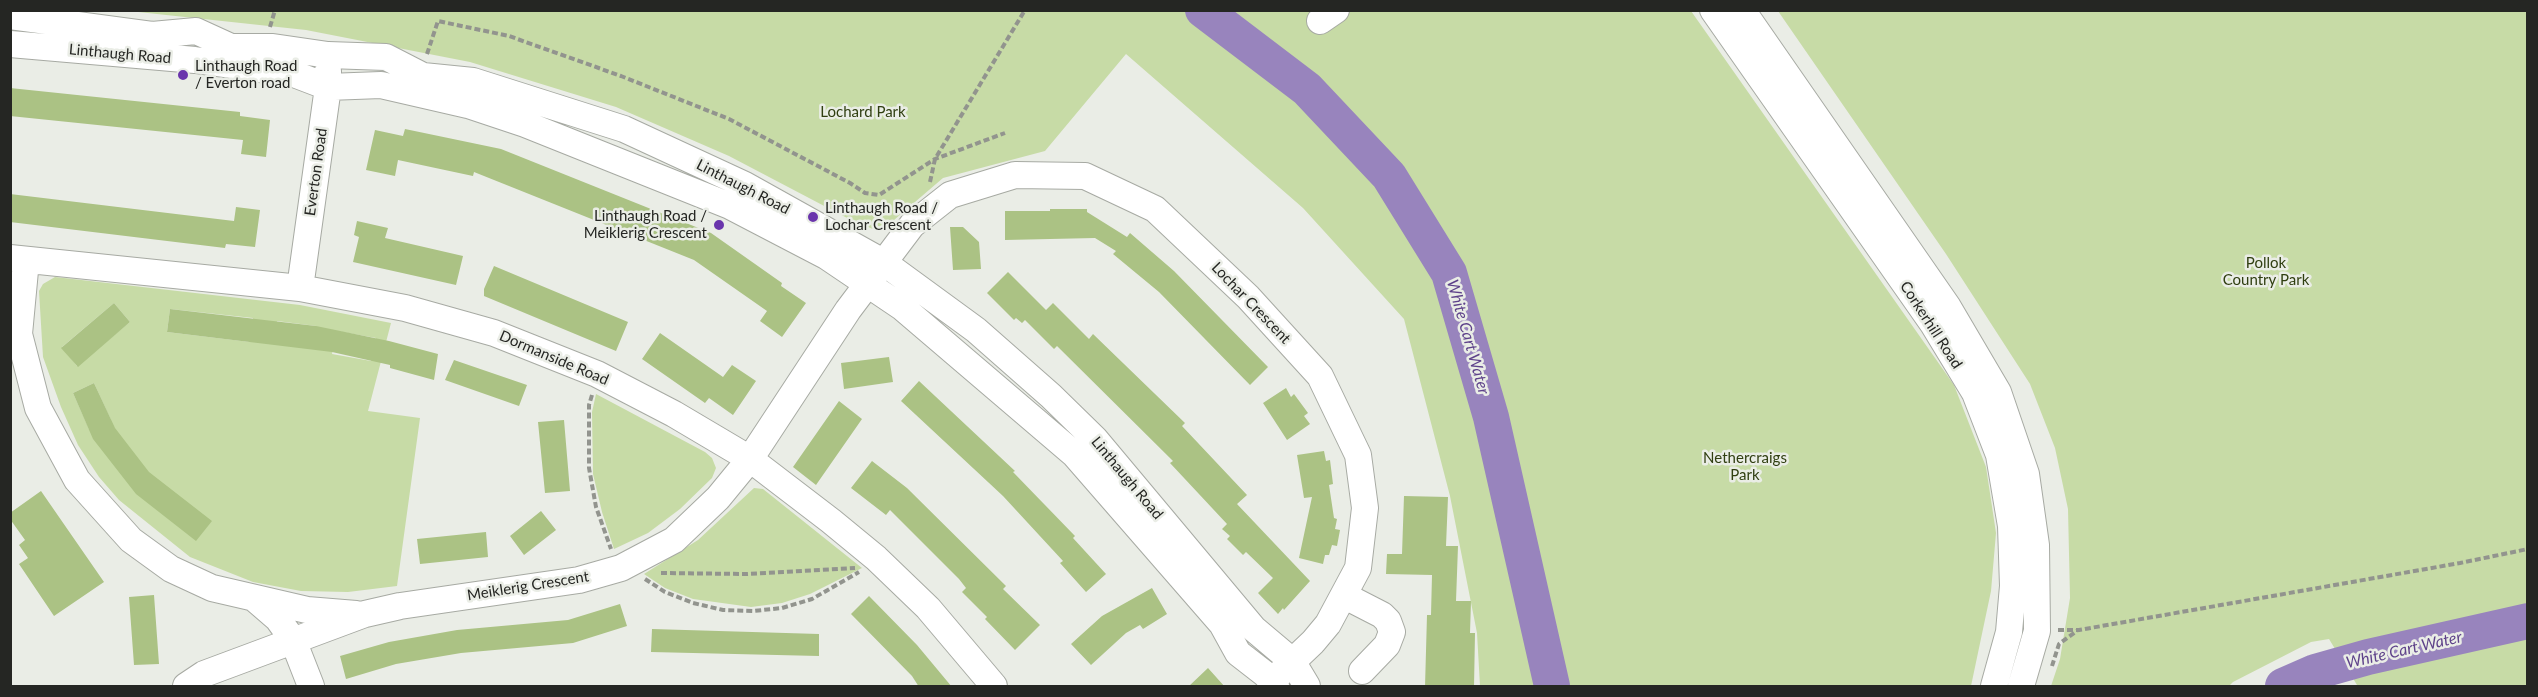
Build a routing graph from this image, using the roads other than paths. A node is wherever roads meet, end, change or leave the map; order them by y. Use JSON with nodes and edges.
{"nodes":[{"id":1,"x":1713,"y":10,"type":"edge"},
{"id":2,"x":1742,"y":10,"type":"edge"},
{"id":3,"x":10,"y":16,"type":"edge"},
{"id":4,"x":10,"y":44,"type":"edge"},
{"id":5,"x":328,"y":56,"type":"junction"},
{"id":6,"x":328,"y":87,"type":"junction"},
{"id":7,"x":18,"y":259,"type":"edge"},
{"id":8,"x":883,"y":262,"type":"junction"},
{"id":9,"x":866,"y":284,"type":"junction"},
{"id":10,"x":300,"y":288,"type":"junction"},
{"id":11,"x":750,"y":459,"type":"junction"},
{"id":12,"x":1345,"y":596,"type":"junction"},
{"id":13,"x":256,"y":600,"type":"junction"},
{"id":14,"x":364,"y":614,"type":"junction"},
{"id":15,"x":293,"y":640,"type":"junction"},
{"id":16,"x":1292,"y":661,"type":"junction"},
{"id":17,"x":1362,"y":671,"type":"dead end"},
{"id":18,"x":1274,"y":684,"type":"edge"},
{"id":19,"x":186,"y":687,"type":"edge"},
{"id":20,"x":311,"y":687,"type":"edge"},
{"id":21,"x":994,"y":687,"type":"edge"},
{"id":22,"x":1307,"y":687,"type":"edge"},
{"id":23,"x":1994,"y":687,"type":"edge"},
{"id":24,"x":2021,"y":687,"type":"edge"}],
"edges":[{"from":1,"to":23,"type":"street","name":"Corkerhill Road"},
{"from":2,"to":24,"type":"street","name":"Corkerhill Road"},
{"from":3,"to":5,"type":"street","name":"Linthaugh Road"},
{"from":4,"to":6,"type":"street","name":"Linthaugh Road"},
{"from":5,"to":6,"type":"street","name":"Everton Road"},
{"from":5,"to":8,"type":"street","name":"Linthaugh Road"},
{"from":6,"to":9,"type":"street","name":"Linthaugh Road"},
{"from":6,"to":10,"type":"street","name":"Everton Road"},
{"from":7,"to":10,"type":"street","name":"Dormanside Road"},
{"from":7,"to":13,"type":"street"},
{"from":8,"to":9,"type":"street","name":"Meiklerig Crescent"},
{"from":8,"to":12,"type":"street","name":"Lochar Crescent"},
{"from":8,"to":16,"type":"street","name":"Linthaugh Road"},
{"from":9,"to":11,"type":"street","name":"Meiklerig Crescent"},
{"from":9,"to":18,"type":"street","name":"Linthaugh Road"},
{"from":10,"to":11,"type":"street","name":"Dormanside Road"},
{"from":11,"to":14,"type":"street","name":"Meiklerig Crescent"},
{"from":11,"to":21,"type":"street","name":"Dormanside Road"},
{"from":12,"to":16,"type":"street","name":"Lochar Crescent"},
{"from":12,"to":17,"type":"street"},
{"from":13,"to":14,"type":"street"},
{"from":13,"to":15,"type":"street"},
{"from":14,"to":15,"type":"street","name":"Meiklerig Crescent"},
{"from":15,"to":19,"type":"street","name":"Meiklerig Crescent"},
{"from":15,"to":20,"type":"street"},
{"from":16,"to":18,"type":"street","name":"Lochar Crescent"},
{"from":16,"to":22,"type":"street","name":"Linthaugh Road"}]}
